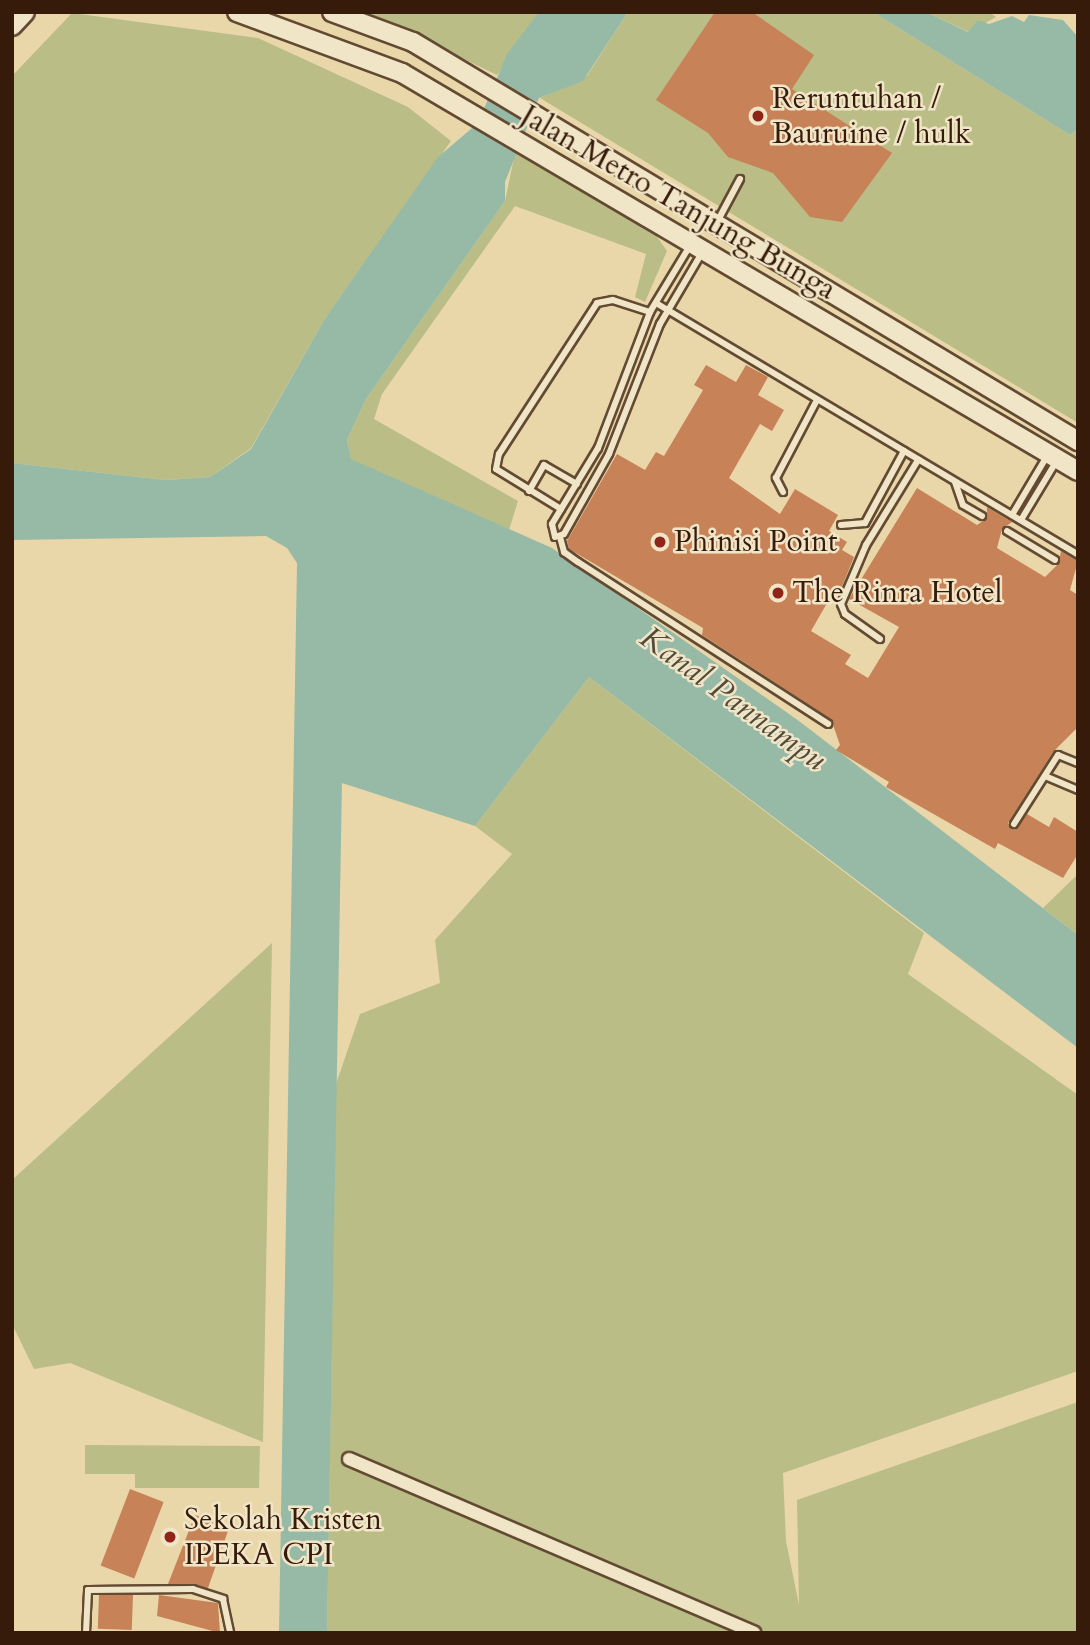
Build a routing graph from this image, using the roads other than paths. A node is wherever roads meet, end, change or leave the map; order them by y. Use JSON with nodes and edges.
{"nodes":[{"id":1,"x":25,"y":12,"type":"edge"},
{"id":2,"x":237,"y":12,"type":"edge"},
{"id":3,"x":337,"y":13,"type":"edge"},
{"id":4,"x":12,"y":26,"type":"edge"},
{"id":5,"x":740,"y":179,"type":"dead end"},
{"id":6,"x":715,"y":225,"type":"junction"},
{"id":7,"x":698,"y":246,"type":"junction"},
{"id":8,"x":656,"y":303,"type":"junction"},
{"id":9,"x":667,"y":310,"type":"junction"},
{"id":10,"x":650,"y":312,"type":"junction"},
{"id":11,"x":817,"y":400,"type":"junction"},
{"id":12,"x":614,"y":409,"type":"junction"},
{"id":13,"x":624,"y":414,"type":"junction"},
{"id":14,"x":1072,"y":437,"type":"edge"},
{"id":15,"x":904,"y":451,"type":"junction"},
{"id":16,"x":1053,"y":457,"type":"junction"},
{"id":17,"x":918,"y":460,"type":"junction"},
{"id":18,"x":1078,"y":471,"type":"edge"},
{"id":19,"x":955,"y":481,"type":"junction"},
{"id":20,"x":577,"y":484,"type":"junction"},
{"id":21,"x":529,"y":491,"type":"junction"},
{"id":22,"x":783,"y":492,"type":"dead end"},
{"id":23,"x":561,"y":509,"type":"junction"},
{"id":24,"x":1012,"y":515,"type":"junction"},
{"id":25,"x":982,"y":516,"type":"dead end"},
{"id":26,"x":1021,"y":520,"type":"junction"},
{"id":27,"x":841,"y":525,"type":"dead end"},
{"id":28,"x":1007,"y":531,"type":"dead end"},
{"id":29,"x":560,"y":537,"type":"junction"},
{"id":30,"x":1078,"y":555,"type":"edge"},
{"id":31,"x":1055,"y":560,"type":"dead end"},
{"id":32,"x":880,"y":639,"type":"dead end"},
{"id":33,"x":828,"y":724,"type":"dead end"},
{"id":34,"x":1078,"y":763,"type":"edge"},
{"id":35,"x":1045,"y":776,"type":"junction"},
{"id":36,"x":1078,"y":790,"type":"edge"},
{"id":37,"x":1014,"y":824,"type":"dead end"},
{"id":38,"x":349,"y":1459,"type":"dead end"},
{"id":39,"x":749,"y":1631,"type":"edge"},
{"id":40,"x":86,"y":1633,"type":"edge"},
{"id":41,"x":230,"y":1633,"type":"edge"}],
"edges":[{"from":1,"to":4,"type":"main road"},
{"from":2,"to":7,"type":"main road","name":"Jalan Metro Tanjung Bunga"},
{"from":3,"to":6,"type":"main road","name":"Jalan Metro Tanjung Bunga"},
{"from":5,"to":6,"type":"lane"},
{"from":6,"to":14,"type":"main road","name":"Jalan Metro Tanjung Bunga"},
{"from":7,"to":8,"type":"lane"},
{"from":7,"to":9,"type":"lane"},
{"from":7,"to":16,"type":"main road","name":"Jalan Metro Tanjung Bunga"},
{"from":8,"to":9,"type":"lane"},
{"from":8,"to":10,"type":"lane"},
{"from":9,"to":11,"type":"lane"},
{"from":9,"to":13,"type":"lane"},
{"from":10,"to":12,"type":"lane"},
{"from":10,"to":21,"type":"lane"},
{"from":11,"to":15,"type":"lane"},
{"from":11,"to":22,"type":"lane"},
{"from":12,"to":13,"type":"lane"},
{"from":12,"to":20,"type":"lane"},
{"from":13,"to":29,"type":"lane"},
{"from":14,"to":16,"type":"main road"},
{"from":15,"to":17,"type":"lane"},
{"from":15,"to":27,"type":"lane"},
{"from":16,"to":18,"type":"main road","name":"Jalan Metro Tanjung Bunga"},
{"from":16,"to":24,"type":"lane"},
{"from":16,"to":26,"type":"lane"},
{"from":17,"to":19,"type":"lane"},
{"from":17,"to":32,"type":"lane"},
{"from":19,"to":24,"type":"lane"},
{"from":19,"to":25,"type":"lane"},
{"from":20,"to":21,"type":"lane"},
{"from":20,"to":23,"type":"lane"},
{"from":21,"to":23,"type":"lane"},
{"from":23,"to":29,"type":"lane"},
{"from":24,"to":26,"type":"lane"},
{"from":26,"to":30,"type":"lane"},
{"from":28,"to":31,"type":"lane"},
{"from":29,"to":33,"type":"lane"},
{"from":34,"to":35,"type":"lane"},
{"from":35,"to":36,"type":"lane"},
{"from":35,"to":37,"type":"lane"},
{"from":38,"to":39,"type":"street"},
{"from":40,"to":41,"type":"lane"}]}
